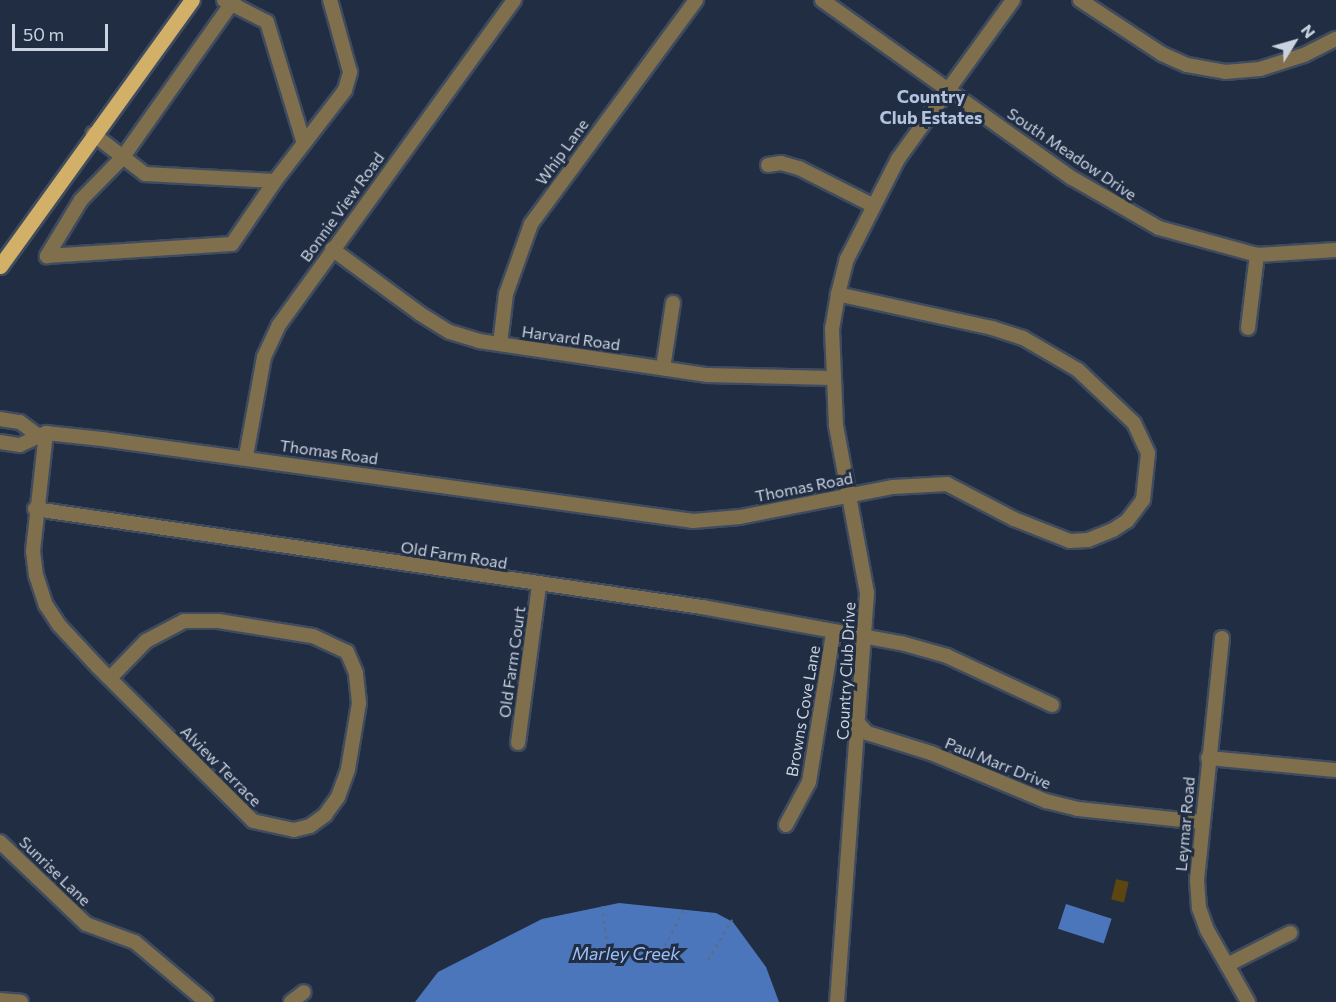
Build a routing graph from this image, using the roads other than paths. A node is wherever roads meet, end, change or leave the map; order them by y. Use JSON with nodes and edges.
{"nodes":[{"id":1,"x":192,"y":0,"type":"edge"},
{"id":2,"x":330,"y":0,"type":"edge"},
{"id":3,"x":514,"y":0,"type":"edge"},
{"id":4,"x":696,"y":0,"type":"edge"},
{"id":5,"x":822,"y":0,"type":"edge"},
{"id":6,"x":1013,"y":0,"type":"edge"},
{"id":7,"x":1080,"y":0,"type":"edge"},
{"id":8,"x":230,"y":2,"type":"edge"},
{"id":9,"x":1336,"y":39,"type":"edge"},
{"id":10,"x":950,"y":90,"type":"junction"},
{"id":11,"x":93,"y":134,"type":"junction"},
{"id":12,"x":304,"y":144,"type":"junction"},
{"id":13,"x":123,"y":157,"type":"junction"},
{"id":14,"x":768,"y":165,"type":"dead end"},
{"id":15,"x":275,"y":181,"type":"junction"},
{"id":16,"x":872,"y":205,"type":"junction"},
{"id":17,"x":332,"y":249,"type":"junction"},
{"id":18,"x":1336,"y":250,"type":"edge"},
{"id":19,"x":1257,"y":255,"type":"junction"},
{"id":20,"x":0,"y":266,"type":"edge"},
{"id":21,"x":838,"y":294,"type":"junction"},
{"id":22,"x":673,"y":303,"type":"dead end"},
{"id":23,"x":1248,"y":328,"type":"dead end"},
{"id":24,"x":501,"y":344,"type":"junction"},
{"id":25,"x":663,"y":368,"type":"junction"},
{"id":26,"x":832,"y":378,"type":"junction"},
{"id":27,"x":0,"y":419,"type":"edge"},
{"id":28,"x":42,"y":434,"type":"junction"},
{"id":29,"x":0,"y":442,"type":"edge"},
{"id":30,"x":246,"y":456,"type":"junction"},
{"id":31,"x":850,"y":495,"type":"junction"},
{"id":32,"x":35,"y":509,"type":"junction"},
{"id":33,"x":539,"y":585,"type":"junction"},
{"id":34,"x":833,"y":633,"type":"junction"},
{"id":35,"x":867,"y":638,"type":"junction"},
{"id":36,"x":1222,"y":638,"type":"dead end"},
{"id":37,"x":110,"y":678,"type":"junction"},
{"id":38,"x":1052,"y":705,"type":"dead end"},
{"id":39,"x":860,"y":725,"type":"junction"},
{"id":40,"x":518,"y":743,"type":"dead end"},
{"id":41,"x":1208,"y":758,"type":"junction"},
{"id":42,"x":1336,"y":770,"type":"edge"},
{"id":43,"x":1201,"y":822,"type":"junction"},
{"id":44,"x":786,"y":825,"type":"dead end"},
{"id":45,"x":0,"y":842,"type":"edge"},
{"id":46,"x":1290,"y":933,"type":"dead end"},
{"id":47,"x":1227,"y":965,"type":"junction"},
{"id":48,"x":304,"y":992,"type":"dead end"},
{"id":49,"x":0,"y":1000,"type":"edge"},
{"id":50,"x":21,"y":1002,"type":"edge"},
{"id":51,"x":206,"y":1002,"type":"edge"},
{"id":52,"x":291,"y":1002,"type":"edge"},
{"id":53,"x":837,"y":1002,"type":"edge"},
{"id":54,"x":1248,"y":1002,"type":"edge"}],
"edges":[{"from":1,"to":11,"type":"main road"},
{"from":2,"to":12,"type":"street"},
{"from":3,"to":17,"type":"street","name":"Bonnie View Road"},
{"from":4,"to":24,"type":"street","name":"Whip Lane"},
{"from":5,"to":10,"type":"street","name":"South Meadow Drive"},
{"from":6,"to":10,"type":"street","name":"Country Club Drive"},
{"from":7,"to":9,"type":"street"},
{"from":8,"to":12,"type":"street"},
{"from":8,"to":13,"type":"street"},
{"from":10,"to":16,"type":"street","name":"Country Club Drive"},
{"from":10,"to":19,"type":"street","name":"South Meadow Drive"},
{"from":11,"to":13,"type":"street"},
{"from":11,"to":20,"type":"main road"},
{"from":12,"to":15,"type":"street"},
{"from":13,"to":15,"type":"street"},
{"from":13,"to":15,"type":"street"},
{"from":14,"to":16,"type":"street"},
{"from":16,"to":21,"type":"street","name":"Country Club Drive"},
{"from":17,"to":24,"type":"street","name":"Harvard Road"},
{"from":17,"to":30,"type":"street","name":"Bonnie View Road"},
{"from":18,"to":19,"type":"street","name":"South Meadow Drive"},
{"from":19,"to":23,"type":"street"},
{"from":21,"to":26,"type":"street","name":"Country Club Drive"},
{"from":21,"to":31,"type":"street","name":"Thomas Road"},
{"from":22,"to":25,"type":"street"},
{"from":24,"to":25,"type":"street","name":"Harvard Road"},
{"from":25,"to":26,"type":"street","name":"Harvard Road"},
{"from":26,"to":31,"type":"street","name":"Country Club Drive"},
{"from":27,"to":28,"type":"street","name":"Thomas Road"},
{"from":28,"to":29,"type":"street","name":"Thomas Road"},
{"from":28,"to":30,"type":"street","name":"Thomas Road"},
{"from":28,"to":32,"type":"street","name":"Alview Terrace"},
{"from":30,"to":31,"type":"street","name":"Thomas Road"},
{"from":31,"to":35,"type":"street","name":"Country Club Drive"},
{"from":32,"to":33,"type":"street","name":"Old Farm Road"},
{"from":32,"to":37,"type":"street","name":"Alview Terrace"},
{"from":33,"to":34,"type":"street","name":"Old Farm Road"},
{"from":33,"to":40,"type":"street","name":"Old Farm Court"},
{"from":34,"to":35,"type":"street","name":"Old Farm Road"},
{"from":34,"to":44,"type":"street","name":"Browns Cove Lane"},
{"from":35,"to":38,"type":"street","name":"Old Farm Road"},
{"from":35,"to":39,"type":"street","name":"Country Club Drive"},
{"from":36,"to":41,"type":"street","name":"Leymar Road"},
{"from":37,"to":37,"type":"street","name":"Alview Terrace"},
{"from":39,"to":43,"type":"street","name":"Paul Marr Drive"},
{"from":39,"to":53,"type":"street","name":"Country Club Drive"},
{"from":41,"to":42,"type":"street"},
{"from":41,"to":43,"type":"street","name":"Leymar Road"},
{"from":43,"to":47,"type":"street","name":"Leymar Road"},
{"from":45,"to":51,"type":"street","name":"Sunrise Lane"},
{"from":46,"to":47,"type":"street"},
{"from":47,"to":54,"type":"street","name":"Leymar Road"},
{"from":48,"to":52,"type":"street"},
{"from":49,"to":50,"type":"street"}]}
